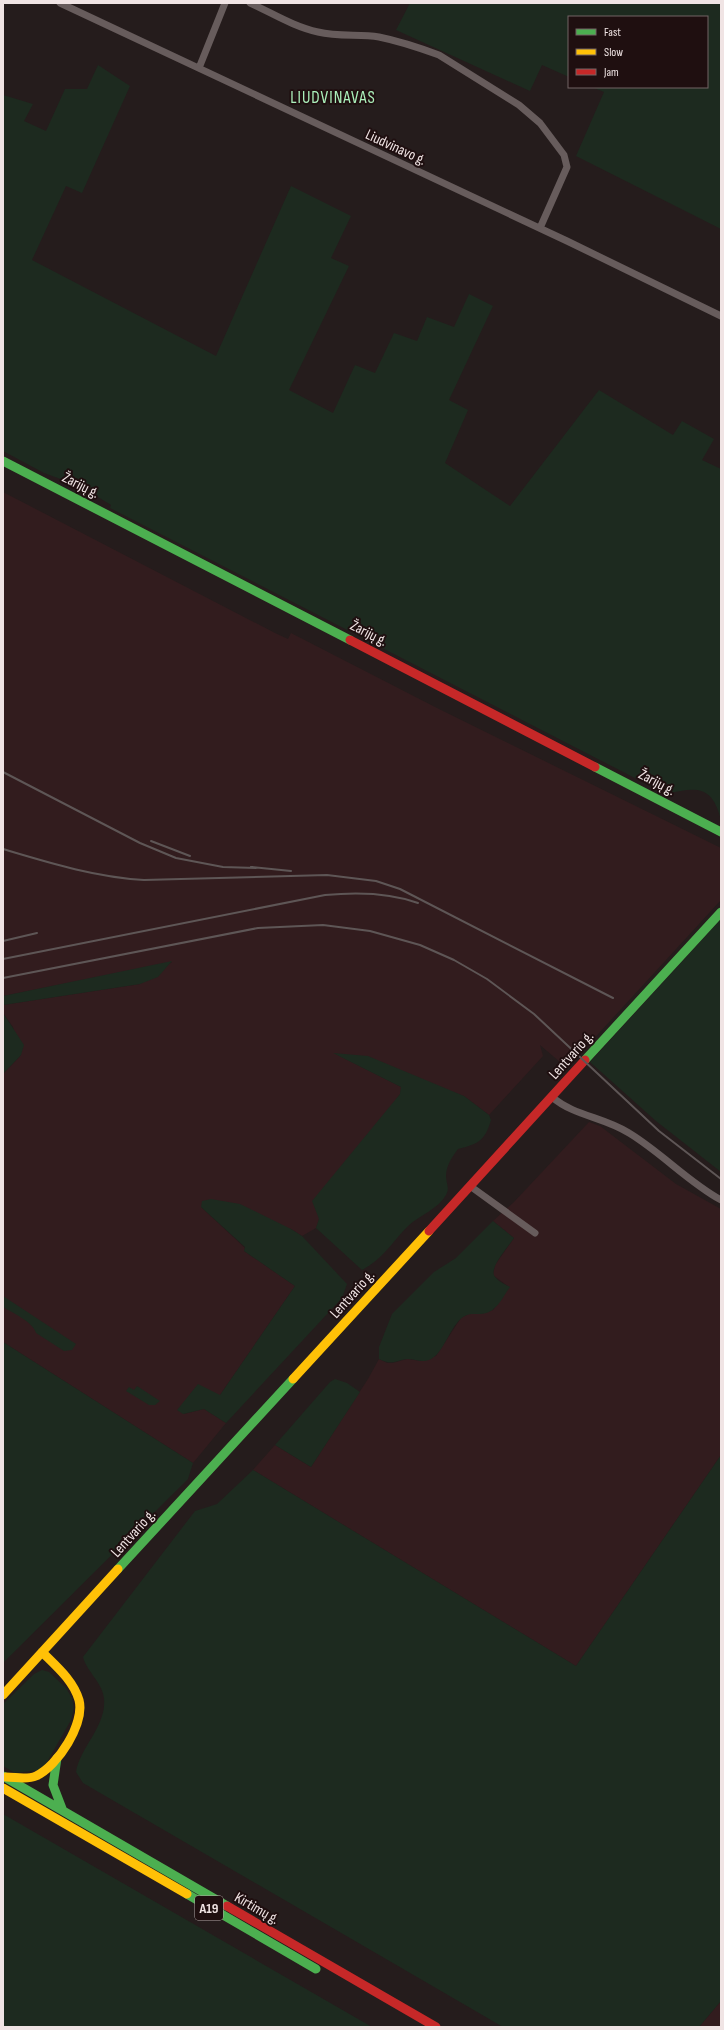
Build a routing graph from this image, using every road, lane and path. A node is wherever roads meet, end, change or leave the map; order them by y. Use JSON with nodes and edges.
{"nodes":[{"id":1,"x":60,"y":3,"type":"edge"},
{"id":2,"x":225,"y":3,"type":"edge"},
{"id":3,"x":250,"y":3,"type":"edge"},
{"id":4,"x":199,"y":68,"type":"junction"},
{"id":5,"x":540,"y":228,"type":"junction"},
{"id":6,"x":721,"y":316,"type":"edge"},
{"id":7,"x":3,"y":461,"type":"edge"},
{"id":8,"x":721,"y":832,"type":"edge"},
{"id":9,"x":721,"y":912,"type":"edge"},
{"id":10,"x":552,"y":1097,"type":"junction"},
{"id":11,"x":470,"y":1186,"type":"junction"},
{"id":12,"x":721,"y":1200,"type":"edge"},
{"id":13,"x":535,"y":1234,"type":"dead end"},
{"id":14,"x":42,"y":1652,"type":"junction"},
{"id":15,"x":3,"y":1695,"type":"edge"},
{"id":16,"x":57,"y":1758,"type":"junction"},
{"id":17,"x":3,"y":1776,"type":"edge"},
{"id":18,"x":3,"y":1788,"type":"edge"},
{"id":19,"x":63,"y":1811,"type":"junction"},
{"id":20,"x":326,"y":1975,"type":"dead end"},
{"id":21,"x":436,"y":2027,"type":"edge"}],
"edges":[{"from":1,"to":4,"type":"street","name":"Liudvinavo g."},
{"from":2,"to":4,"type":"street"},
{"from":3,"to":5,"type":"street"},
{"from":4,"to":5,"type":"street","name":"Liudvinavo g."},
{"from":5,"to":6,"type":"street","name":"Liudvinavo g."},
{"from":7,"to":8,"type":"main road","name":"Žarijų g."},
{"from":9,"to":10,"type":"main road","name":"Lentvario g."},
{"from":10,"to":11,"type":"main road","name":"Lentvario g."},
{"from":10,"to":12,"type":"street"},
{"from":11,"to":13,"type":"street"},
{"from":11,"to":14,"type":"main road","name":"Lentvario g."},
{"from":14,"to":15,"type":"main road","name":"Lentvario g."},
{"from":14,"to":16,"type":"main road"},
{"from":16,"to":17,"type":"main road"},
{"from":16,"to":19,"type":"main road"},
{"from":17,"to":19,"type":"main road","name":"Kirtimų g.","number":"A19"},
{"from":18,"to":20,"type":"main road","name":"Kirtimų g.","number":"A19"},
{"from":19,"to":21,"type":"main road","name":"Kirtimų g.","number":"A19"}]}
